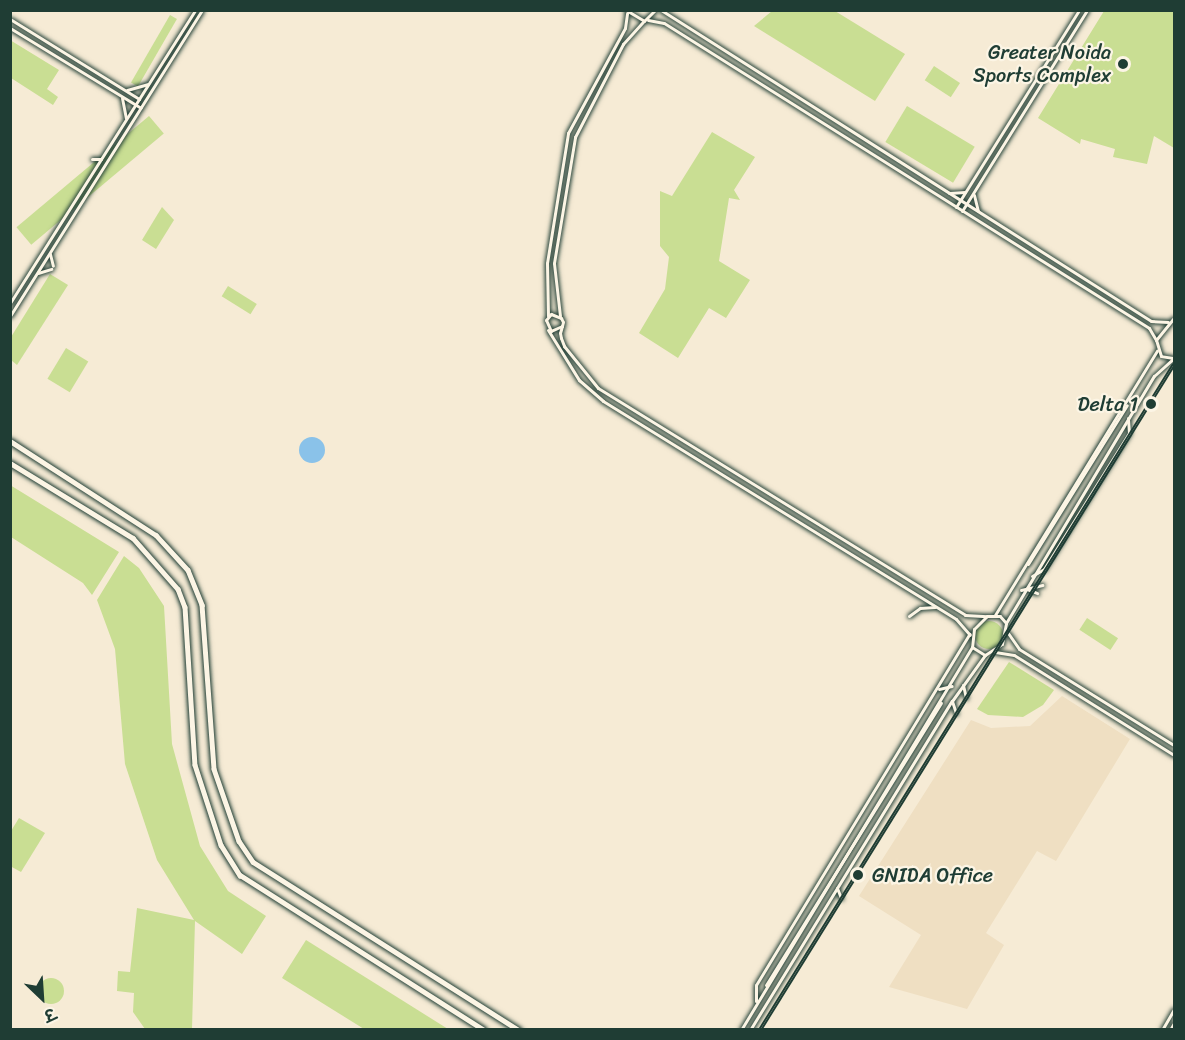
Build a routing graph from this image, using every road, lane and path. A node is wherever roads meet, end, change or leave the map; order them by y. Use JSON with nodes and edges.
{"nodes":[{"id":1,"x":195,"y":10,"type":"edge"},
{"id":2,"x":202,"y":10,"type":"edge"},
{"id":3,"x":655,"y":10,"type":"edge"},
{"id":4,"x":661,"y":10,"type":"edge"},
{"id":5,"x":1079,"y":10,"type":"edge"},
{"id":6,"x":1087,"y":10,"type":"edge"},
{"id":7,"x":627,"y":12,"type":"edge"},
{"id":8,"x":10,"y":19,"type":"edge"},
{"id":9,"x":646,"y":20,"type":"junction"},
{"id":10,"x":10,"y":28,"type":"edge"},
{"id":11,"x":149,"y":83,"type":"junction"},
{"id":12,"x":125,"y":90,"type":"junction"},
{"id":13,"x":121,"y":96,"type":"junction"},
{"id":14,"x":139,"y":99,"type":"junction"},
{"id":15,"x":144,"y":103,"type":"junction"},
{"id":16,"x":135,"y":105,"type":"junction"},
{"id":17,"x":141,"y":108,"type":"junction"},
{"id":18,"x":126,"y":119,"type":"junction"},
{"id":19,"x":92,"y":159,"type":"dead end"},
{"id":20,"x":101,"y":159,"type":"junction"},
{"id":21,"x":89,"y":165,"type":"dead end"},
{"id":22,"x":93,"y":171,"type":"junction"},
{"id":23,"x":944,"y":192,"type":"junction"},
{"id":24,"x":965,"y":192,"type":"junction"},
{"id":25,"x":974,"y":193,"type":"junction"},
{"id":26,"x":960,"y":201,"type":"junction"},
{"id":27,"x":965,"y":205,"type":"junction"},
{"id":28,"x":956,"y":207,"type":"junction"},
{"id":29,"x":962,"y":211,"type":"junction"},
{"id":30,"x":978,"y":213,"type":"junction"},
{"id":31,"x":50,"y":254,"type":"junction"},
{"id":32,"x":38,"y":273,"type":"junction"},
{"id":33,"x":10,"y":303,"type":"edge"},
{"id":34,"x":10,"y":316,"type":"edge"},
{"id":35,"x":548,"y":316,"type":"junction"},
{"id":36,"x":561,"y":318,"type":"junction"},
{"id":37,"x":1174,"y":318,"type":"edge"},
{"id":38,"x":1168,"y":322,"type":"junction"},
{"id":39,"x":562,"y":326,"type":"junction"},
{"id":40,"x":548,"y":329,"type":"junction"},
{"id":41,"x":1156,"y":340,"type":"junction"},
{"id":42,"x":1157,"y":351,"type":"junction"},
{"id":43,"x":1174,"y":358,"type":"edge"},
{"id":44,"x":1128,"y":418,"type":"junction"},
{"id":45,"x":10,"y":441,"type":"edge"},
{"id":46,"x":10,"y":463,"type":"edge"},
{"id":47,"x":1030,"y":577,"type":"junction"},
{"id":48,"x":1042,"y":585,"type":"dead end"},
{"id":49,"x":1027,"y":589,"type":"junction"},
{"id":50,"x":1021,"y":590,"type":"junction"},
{"id":51,"x":1037,"y":593,"type":"dead end"},
{"id":52,"x":936,"y":607,"type":"junction"},
{"id":53,"x":994,"y":615,"type":"junction"},
{"id":54,"x":909,"y":616,"type":"dead end"},
{"id":55,"x":987,"y":616,"type":"junction"},
{"id":56,"x":1006,"y":623,"type":"junction"},
{"id":57,"x":1006,"y":629,"type":"junction"},
{"id":58,"x":970,"y":635,"type":"junction"},
{"id":59,"x":972,"y":647,"type":"junction"},
{"id":60,"x":994,"y":652,"type":"junction"},
{"id":61,"x":985,"y":655,"type":"junction"},
{"id":62,"x":963,"y":685,"type":"junction"},
{"id":63,"x":953,"y":686,"type":"junction"},
{"id":64,"x":939,"y":689,"type":"junction"},
{"id":65,"x":966,"y":698,"type":"dead end"},
{"id":66,"x":1083,"y":698,"type":"junction"},
{"id":67,"x":952,"y":701,"type":"junction"},
{"id":68,"x":1080,"y":703,"type":"dead end"},
{"id":69,"x":956,"y":713,"type":"dead end"},
{"id":70,"x":1174,"y":745,"type":"edge"},
{"id":71,"x":1174,"y":754,"type":"edge"},
{"id":72,"x":837,"y":887,"type":"junction"},
{"id":73,"x":841,"y":898,"type":"dead end"},
{"id":74,"x":756,"y":1003,"type":"junction"},
{"id":75,"x":1174,"y":1009,"type":"edge"},
{"id":76,"x":1174,"y":1023,"type":"edge"},
{"id":77,"x":484,"y":1029,"type":"edge"},
{"id":78,"x":519,"y":1029,"type":"edge"},
{"id":79,"x":741,"y":1029,"type":"edge"},
{"id":80,"x":750,"y":1029,"type":"edge"},
{"id":81,"x":1162,"y":1029,"type":"edge"},
{"id":82,"x":1170,"y":1029,"type":"edge"}],
"edges":[{"from":1,"to":11,"type":"street"},
{"from":2,"to":15,"type":"street"},
{"from":3,"to":9,"type":"street"},
{"from":4,"to":23,"type":"street"},
{"from":5,"to":24,"type":"street"},
{"from":6,"to":25,"type":"street"},
{"from":7,"to":9,"type":"street"},
{"from":7,"to":35,"type":"street"},
{"from":8,"to":12,"type":"street"},
{"from":9,"to":28,"type":"street"},
{"from":9,"to":36,"type":"street"},
{"from":10,"to":13,"type":"street"},
{"from":11,"to":12,"type":"street"},
{"from":11,"to":14,"type":"street"},
{"from":12,"to":14,"type":"street"},
{"from":13,"to":16,"type":"street"},
{"from":13,"to":18,"type":"street"},
{"from":14,"to":15,"type":"street"},
{"from":14,"to":16,"type":"street"},
{"from":15,"to":17,"type":"street"},
{"from":16,"to":17,"type":"street"},
{"from":16,"to":18,"type":"street"},
{"from":17,"to":31,"type":"street"},
{"from":18,"to":20,"type":"street"},
{"from":19,"to":20,"type":"street"},
{"from":20,"to":22,"type":"street"},
{"from":21,"to":22,"type":"street"},
{"from":22,"to":33,"type":"street"},
{"from":23,"to":24,"type":"street"},
{"from":23,"to":26,"type":"street"},
{"from":24,"to":26,"type":"street"},
{"from":25,"to":27,"type":"street"},
{"from":25,"to":30,"type":"street"},
{"from":26,"to":27,"type":"street"},
{"from":26,"to":28,"type":"street"},
{"from":27,"to":29,"type":"street"},
{"from":27,"to":30,"type":"street"},
{"from":28,"to":29,"type":"street"},
{"from":29,"to":41,"type":"street"},
{"from":30,"to":38,"type":"street"},
{"from":31,"to":32,"type":"street"},
{"from":31,"to":32,"type":"street"},
{"from":32,"to":34,"type":"street"},
{"from":35,"to":36,"type":"street"},
{"from":35,"to":40,"type":"street"},
{"from":36,"to":39,"type":"street"},
{"from":37,"to":38,"type":"street"},
{"from":38,"to":41,"type":"street"},
{"from":39,"to":40,"type":"street"},
{"from":39,"to":55,"type":"street"},
{"from":40,"to":52,"type":"street"},
{"from":41,"to":42,"type":"street"},
{"from":42,"to":43,"type":"street"},
{"from":42,"to":53,"type":"street"},
{"from":43,"to":44,"type":"street"},
{"from":44,"to":47,"type":"street"},
{"from":44,"to":47,"type":"street"},
{"from":45,"to":78,"type":"main road"},
{"from":46,"to":77,"type":"main road"},
{"from":47,"to":50,"type":"street"},
{"from":48,"to":49,"type":"street"},
{"from":49,"to":50,"type":"street"},
{"from":49,"to":51,"type":"street"},
{"from":50,"to":56,"type":"street"},
{"from":52,"to":54,"type":"street"},
{"from":52,"to":58,"type":"street"},
{"from":53,"to":55,"type":"street"},
{"from":53,"to":56,"type":"street"},
{"from":55,"to":58,"type":"street"},
{"from":56,"to":57,"type":"street"},
{"from":57,"to":60,"type":"street"},
{"from":57,"to":70,"type":"street"},
{"from":58,"to":59,"type":"street"},
{"from":58,"to":64,"type":"street"},
{"from":59,"to":61,"type":"street"},
{"from":59,"to":63,"type":"street"},
{"from":60,"to":61,"type":"street"},
{"from":60,"to":66,"type":"street"},
{"from":61,"to":62,"type":"street"},
{"from":62,"to":65,"type":"street"},
{"from":62,"to":67,"type":"street"},
{"from":63,"to":64,"type":"street"},
{"from":63,"to":74,"type":"street"},
{"from":64,"to":74,"type":"street"},
{"from":66,"to":68,"type":"street"},
{"from":66,"to":71,"type":"street"},
{"from":67,"to":69,"type":"street"},
{"from":67,"to":72,"type":"street"},
{"from":72,"to":73,"type":"street"},
{"from":72,"to":80,"type":"street"},
{"from":74,"to":79,"type":"street"},
{"from":75,"to":81,"type":"street"},
{"from":76,"to":82,"type":"street"}]}
